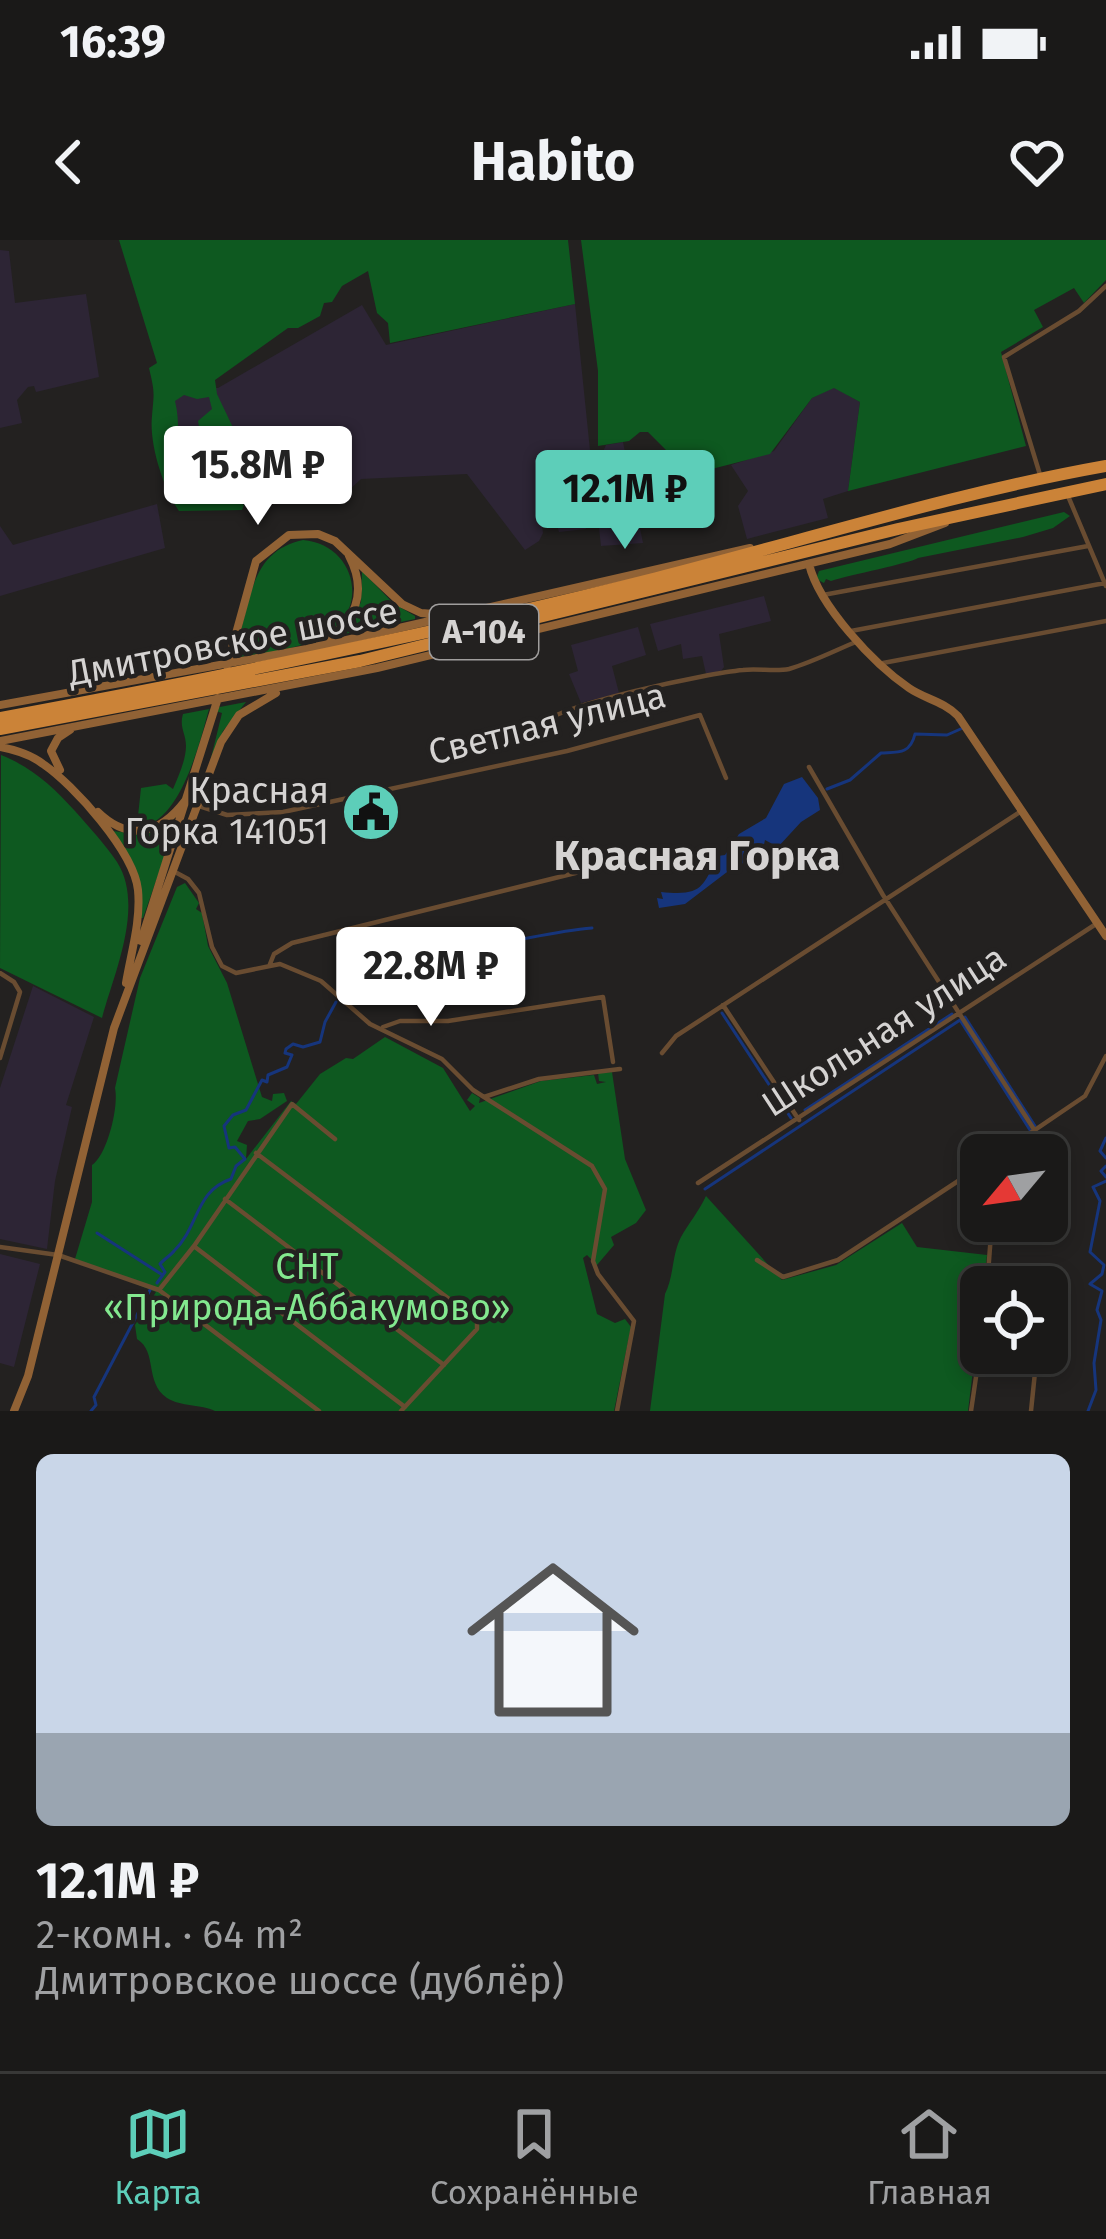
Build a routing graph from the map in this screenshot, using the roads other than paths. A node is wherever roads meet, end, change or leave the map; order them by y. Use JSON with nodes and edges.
{"nodes":[{"id":1,"x":1106,"y":286,"type":"edge"},
{"id":2,"x":1106,"y":466,"type":"edge"},
{"id":3,"x":1041,"y":478,"type":"junction"},
{"id":4,"x":1106,"y":484,"type":"edge"},
{"id":5,"x":1066,"y":490,"type":"junction"},
{"id":6,"x":963,"y":515,"type":"junction"},
{"id":7,"x":805,"y":539,"type":"junction"},
{"id":8,"x":1088,"y":546,"type":"junction"},
{"id":9,"x":346,"y":550,"type":"junction"},
{"id":10,"x":809,"y":564,"type":"junction"},
{"id":11,"x":1105,"y":585,"type":"edge"},
{"id":12,"x":823,"y":596,"type":"junction"},
{"id":13,"x":455,"y":616,"type":"junction"},
{"id":14,"x":1106,"y":621,"type":"edge"},
{"id":15,"x":850,"y":632,"type":"junction"},
{"id":16,"x":858,"y":641,"type":"junction"},
{"id":17,"x":307,"y":649,"type":"junction"},
{"id":18,"x":883,"y":663,"type":"junction"},
{"id":19,"x":300,"y":685,"type":"junction"},
{"id":20,"x":0,"y":705,"type":"edge"},
{"id":21,"x":0,"y":718,"type":"edge"},
{"id":22,"x":81,"y":726,"type":"junction"},
{"id":23,"x":539,"y":726,"type":"dead end"},
{"id":24,"x":0,"y":729,"type":"edge"},
{"id":25,"x":0,"y":744,"type":"edge"},
{"id":26,"x":808,"y":767,"type":"dead end"},
{"id":27,"x":726,"y":778,"type":"dead end"},
{"id":28,"x":192,"y":790,"type":"junction"},
{"id":29,"x":199,"y":806,"type":"junction"},
{"id":30,"x":1023,"y":810,"type":"junction"},
{"id":31,"x":632,"y":859,"type":"dead end"},
{"id":32,"x":175,"y":872,"type":"junction"},
{"id":33,"x":886,"y":898,"type":"junction"},
{"id":34,"x":1097,"y":923,"type":"junction"},
{"id":35,"x":1106,"y":936,"type":"edge"},
{"id":36,"x":269,"y":964,"type":"junction"},
{"id":37,"x":0,"y":974,"type":"edge"},
{"id":38,"x":126,"y":983,"type":"junction"},
{"id":39,"x":723,"y":1005,"type":"junction"},
{"id":40,"x":960,"y":1014,"type":"junction"},
{"id":41,"x":114,"y":1028,"type":"junction"},
{"id":42,"x":381,"y":1028,"type":"junction"},
{"id":43,"x":662,"y":1053,"type":"dead end"},
{"id":44,"x":1106,"y":1056,"type":"edge"},
{"id":45,"x":0,"y":1058,"type":"edge"},
{"id":46,"x":613,"y":1062,"type":"dead end"},
{"id":47,"x":620,"y":1069,"type":"dead end"},
{"id":48,"x":484,"y":1097,"type":"junction"},
{"id":49,"x":799,"y":1120,"type":"junction"},
{"id":50,"x":1035,"y":1130,"type":"junction"},
{"id":51,"x":1029,"y":1134,"type":"edge"},
{"id":52,"x":335,"y":1139,"type":"dead end"},
{"id":53,"x":256,"y":1153,"type":"junction"},
{"id":54,"x":960,"y":1180,"type":"edge"},
{"id":55,"x":698,"y":1183,"type":"dead end"},
{"id":56,"x":225,"y":1199,"type":"junction"},
{"id":57,"x":0,"y":1246,"type":"edge"},
{"id":58,"x":194,"y":1246,"type":"junction"},
{"id":59,"x":58,"y":1255,"type":"junction"},
{"id":60,"x":757,"y":1260,"type":"dead end"},
{"id":61,"x":159,"y":1290,"type":"junction"},
{"id":62,"x":444,"y":1365,"type":"junction"},
{"id":63,"x":976,"y":1374,"type":"edge"},
{"id":64,"x":1035,"y":1374,"type":"edge"},
{"id":65,"x":403,"y":1409,"type":"edge"},
{"id":66,"x":14,"y":1411,"type":"edge"},
{"id":67,"x":319,"y":1411,"type":"edge"},
{"id":68,"x":617,"y":1411,"type":"edge"},
{"id":69,"x":971,"y":1411,"type":"edge"},
{"id":70,"x":1031,"y":1411,"type":"edge"}],
"edges":[{"from":1,"to":3,"type":"street"},
{"from":2,"to":3,"type":"highway","name":"Дмитровское шоссе","number":"А-104"},
{"from":3,"to":7,"type":"highway","name":"Дмитровское шоссе","number":"А-104"},
{"from":4,"to":5,"type":"highway","name":"Дмитровское шоссе","number":"А-104"},
{"from":5,"to":6,"type":"highway","name":"Дмитровское шоссе","number":"А-104"},
{"from":5,"to":8,"type":"street"},
{"from":6,"to":10,"type":"main road"},
{"from":6,"to":24,"type":"highway","name":"Дмитровское шоссе","number":"А-104"},
{"from":7,"to":13,"type":"main road"},
{"from":7,"to":21,"type":"highway","name":"Дмитровское шоссе","number":"А-104"},
{"from":8,"to":11,"type":"street"},
{"from":8,"to":12,"type":"street"},
{"from":9,"to":13,"type":"main road"},
{"from":9,"to":17,"type":"main road"},
{"from":9,"to":28,"type":"main road"},
{"from":10,"to":12,"type":"main road"},
{"from":10,"to":19,"type":"main road"},
{"from":11,"to":15,"type":"street"},
{"from":12,"to":15,"type":"main road"},
{"from":13,"to":17,"type":"main road"},
{"from":14,"to":18,"type":"street"},
{"from":15,"to":16,"type":"main road"},
{"from":16,"to":18,"type":"main road"},
{"from":16,"to":23,"type":"street"},
{"from":17,"to":20,"type":"main road"},
{"from":18,"to":30,"type":"main road"},
{"from":19,"to":22,"type":"main road"},
{"from":19,"to":29,"type":"main road"},
{"from":22,"to":25,"type":"main road"},
{"from":22,"to":28,"type":"main road"},
{"from":25,"to":38,"type":"main road"},
{"from":26,"to":33,"type":"street"},
{"from":27,"to":29,"type":"street","name":"Светлая улица"},
{"from":28,"to":38,"type":"main road"},
{"from":29,"to":32,"type":"main road"},
{"from":30,"to":33,"type":"street"},
{"from":30,"to":34,"type":"main road"},
{"from":31,"to":36,"type":"street"},
{"from":32,"to":36,"type":"street"},
{"from":32,"to":41,"type":"main road"},
{"from":33,"to":39,"type":"street"},
{"from":33,"to":40,"type":"street"},
{"from":34,"to":35,"type":"main road"},
{"from":34,"to":40,"type":"street","name":"Школьная улица"},
{"from":36,"to":42,"type":"street"},
{"from":37,"to":45,"type":"street"},
{"from":38,"to":41,"type":"main road"},
{"from":39,"to":43,"type":"street"},
{"from":39,"to":49,"type":"street"},
{"from":40,"to":49,"type":"street","name":"Школьная улица"},
{"from":40,"to":50,"type":"street"},
{"from":41,"to":59,"type":"main road"},
{"from":42,"to":46,"type":"street"},
{"from":42,"to":48,"type":"street"},
{"from":44,"to":50,"type":"street"},
{"from":47,"to":48,"type":"street"},
{"from":48,"to":68,"type":"street"},
{"from":49,"to":55,"type":"street","name":"Школьная улица"},
{"from":50,"to":51,"type":"street"},
{"from":52,"to":53,"type":"street"},
{"from":53,"to":56,"type":"street"},
{"from":53,"to":62,"type":"street"},
{"from":54,"to":60,"type":"street"},
{"from":56,"to":58,"type":"street"},
{"from":56,"to":62,"type":"street"},
{"from":57,"to":59,"type":"street"},
{"from":58,"to":61,"type":"street"},
{"from":58,"to":65,"type":"street"},
{"from":59,"to":61,"type":"street"},
{"from":59,"to":66,"type":"main road"},
{"from":61,"to":67,"type":"street"},
{"from":62,"to":65,"type":"street"},
{"from":63,"to":69,"type":"street"},
{"from":64,"to":70,"type":"street"}]}
